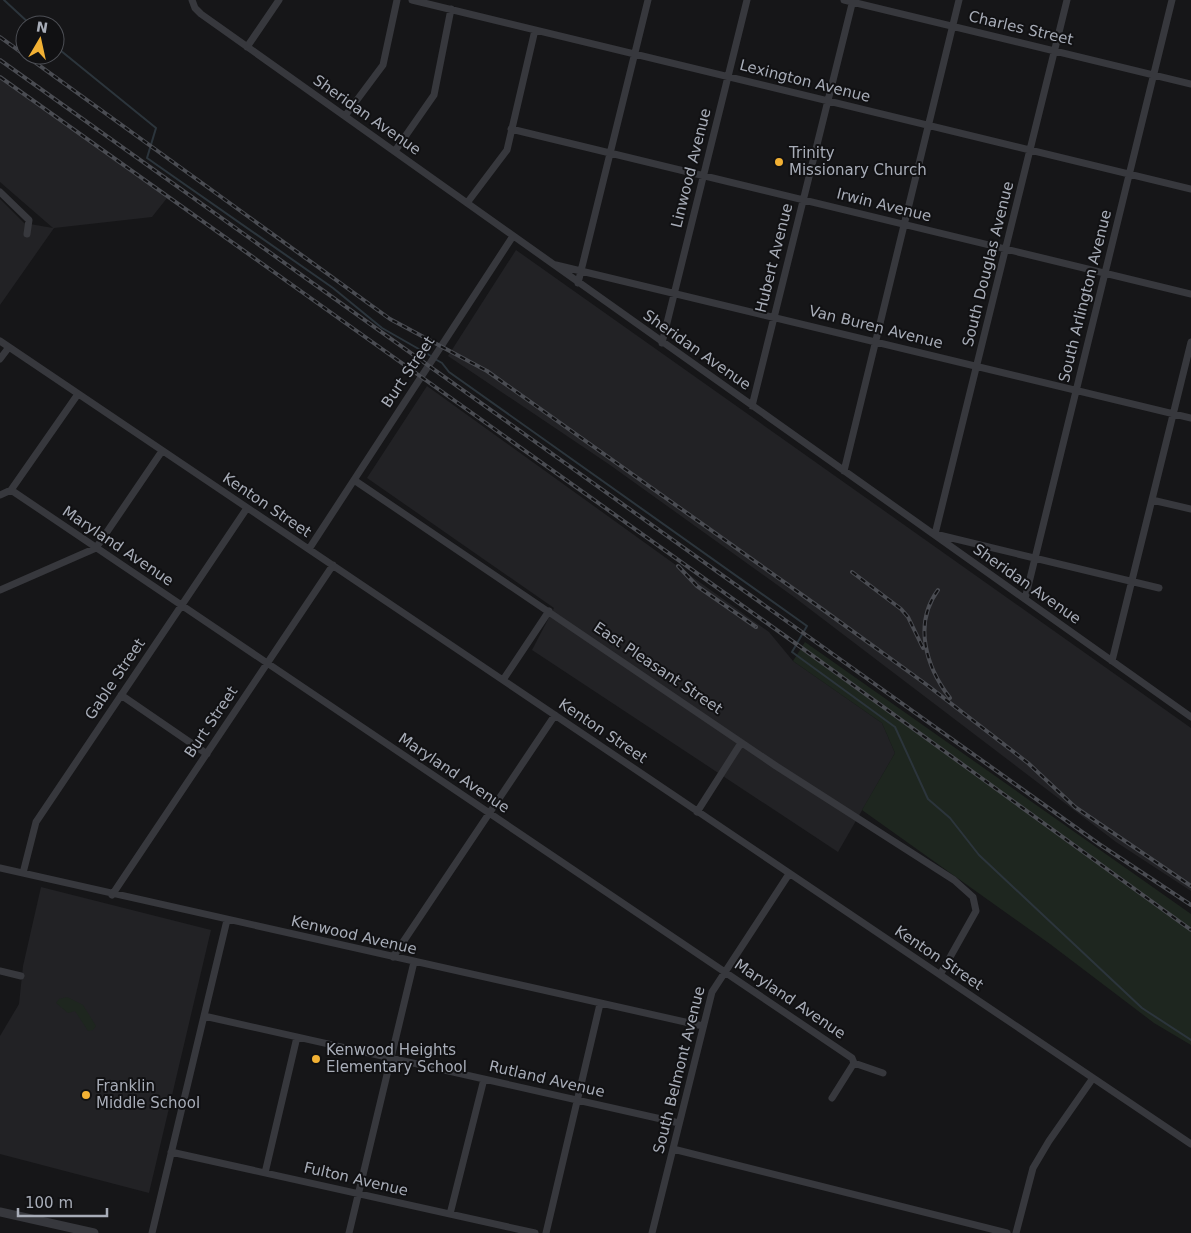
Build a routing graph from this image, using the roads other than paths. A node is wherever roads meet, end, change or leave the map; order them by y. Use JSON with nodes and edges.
{"nodes":[{"id":1,"x":192,"y":0,"type":"edge"},
{"id":2,"x":279,"y":0,"type":"edge"},
{"id":3,"x":397,"y":0,"type":"edge"},
{"id":4,"x":412,"y":0,"type":"edge"},
{"id":5,"x":648,"y":0,"type":"edge"},
{"id":6,"x":747,"y":0,"type":"edge"},
{"id":7,"x":844,"y":0,"type":"edge"},
{"id":8,"x":959,"y":0,"type":"edge"},
{"id":9,"x":1067,"y":0,"type":"edge"},
{"id":10,"x":1172,"y":0,"type":"edge"},
{"id":11,"x":852,"y":1,"type":"edge"},
{"id":12,"x":451,"y":9,"type":"junction"},
{"id":13,"x":953,"y":26,"type":"junction"},
{"id":14,"x":535,"y":30,"type":"junction"},
{"id":15,"x":247,"y":47,"type":"junction"},
{"id":16,"x":1055,"y":50,"type":"junction"},
{"id":17,"x":634,"y":54,"type":"junction"},
{"id":18,"x":1153,"y":74,"type":"junction"},
{"id":19,"x":728,"y":76,"type":"junction"},
{"id":20,"x":1191,"y":84,"type":"edge"},
{"id":21,"x":828,"y":100,"type":"junction"},
{"id":22,"x":345,"y":116,"type":"junction"},
{"id":23,"x":928,"y":125,"type":"junction"},
{"id":24,"x":511,"y":129,"type":"junction"},
{"id":25,"x":1030,"y":150,"type":"junction"},
{"id":26,"x":395,"y":152,"type":"junction"},
{"id":27,"x":610,"y":152,"type":"junction"},
{"id":28,"x":1129,"y":174,"type":"junction"},
{"id":29,"x":704,"y":175,"type":"junction"},
{"id":30,"x":1191,"y":190,"type":"edge"},
{"id":31,"x":0,"y":192,"type":"edge"},
{"id":32,"x":803,"y":199,"type":"junction"},
{"id":33,"x":467,"y":203,"type":"junction"},
{"id":34,"x":904,"y":224,"type":"junction"},
{"id":35,"x":27,"y":234,"type":"dead end"},
{"id":36,"x":513,"y":236,"type":"junction"},
{"id":37,"x":1006,"y":248,"type":"junction"},
{"id":38,"x":554,"y":265,"type":"junction"},
{"id":39,"x":581,"y":271,"type":"junction"},
{"id":40,"x":1105,"y":272,"type":"junction"},
{"id":41,"x":578,"y":283,"type":"junction"},
{"id":42,"x":675,"y":293,"type":"junction"},
{"id":43,"x":1191,"y":294,"type":"edge"},
{"id":44,"x":774,"y":316,"type":"junction"},
{"id":45,"x":0,"y":341,"type":"edge"},
{"id":46,"x":875,"y":341,"type":"junction"},
{"id":47,"x":1191,"y":342,"type":"edge"},
{"id":48,"x":662,"y":343,"type":"junction"},
{"id":49,"x":9,"y":347,"type":"junction"},
{"id":50,"x":0,"y":359,"type":"edge"},
{"id":51,"x":976,"y":365,"type":"junction"},
{"id":52,"x":1076,"y":390,"type":"junction"},
{"id":53,"x":78,"y":394,"type":"junction"},
{"id":54,"x":752,"y":406,"type":"junction"},
{"id":55,"x":1173,"y":414,"type":"junction"},
{"id":56,"x":1191,"y":418,"type":"edge"},
{"id":57,"x":162,"y":450,"type":"junction"},
{"id":58,"x":844,"y":471,"type":"junction"},
{"id":59,"x":354,"y":480,"type":"junction"},
{"id":60,"x":11,"y":490,"type":"junction"},
{"id":61,"x":0,"y":495,"type":"edge"},
{"id":62,"x":1152,"y":500,"type":"junction"},
{"id":63,"x":247,"y":508,"type":"junction"},
{"id":64,"x":1191,"y":509,"type":"edge"},
{"id":65,"x":935,"y":534,"type":"junction"},
{"id":66,"x":96,"y":548,"type":"junction"},
{"id":67,"x":309,"y":549,"type":"junction"},
{"id":68,"x":1034,"y":559,"type":"junction"},
{"id":69,"x":333,"y":566,"type":"junction"},
{"id":70,"x":1131,"y":583,"type":"junction"},
{"id":71,"x":1159,"y":588,"type":"dead end"},
{"id":72,"x":0,"y":590,"type":"edge"},
{"id":73,"x":1025,"y":599,"type":"junction"},
{"id":74,"x":181,"y":605,"type":"junction"},
{"id":75,"x":549,"y":612,"type":"junction"},
{"id":76,"x":1112,"y":661,"type":"junction"},
{"id":77,"x":268,"y":663,"type":"junction"},
{"id":78,"x":503,"y":680,"type":"junction"},
{"id":79,"x":121,"y":695,"type":"junction"},
{"id":80,"x":555,"y":715,"type":"junction"},
{"id":81,"x":1191,"y":717,"type":"edge"},
{"id":82,"x":741,"y":743,"type":"junction"},
{"id":83,"x":207,"y":754,"type":"junction"},
{"id":84,"x":697,"y":812,"type":"junction"},
{"id":85,"x":490,"y":813,"type":"junction"},
{"id":86,"x":0,"y":868,"type":"edge"},
{"id":87,"x":23,"y":873,"type":"junction"},
{"id":88,"x":789,"y":874,"type":"junction"},
{"id":89,"x":112,"y":894,"type":"junction"},
{"id":90,"x":227,"y":920,"type":"junction"},
{"id":91,"x":393,"y":957,"type":"junction"},
{"id":92,"x":414,"y":962,"type":"junction"},
{"id":93,"x":0,"y":971,"type":"edge"},
{"id":94,"x":724,"y":971,"type":"junction"},
{"id":95,"x":940,"y":975,"type":"junction"},
{"id":96,"x":21,"y":976,"type":"dead end"},
{"id":97,"x":600,"y":1004,"type":"junction"},
{"id":98,"x":204,"y":1016,"type":"junction"},
{"id":99,"x":703,"y":1026,"type":"junction"},
{"id":100,"x":297,"y":1037,"type":"junction"},
{"id":101,"x":391,"y":1058,"type":"junction"},
{"id":102,"x":854,"y":1063,"type":"junction"},
{"id":103,"x":883,"y":1073,"type":"dead end"},
{"id":104,"x":1094,"y":1078,"type":"junction"},
{"id":105,"x":484,"y":1079,"type":"junction"},
{"id":106,"x":832,"y":1098,"type":"dead end"},
{"id":107,"x":577,"y":1100,"type":"junction"},
{"id":108,"x":679,"y":1123,"type":"junction"},
{"id":109,"x":1191,"y":1144,"type":"edge"},
{"id":110,"x":673,"y":1149,"type":"junction"},
{"id":111,"x":171,"y":1152,"type":"junction"},
{"id":112,"x":265,"y":1173,"type":"junction"},
{"id":113,"x":358,"y":1194,"type":"junction"},
{"id":114,"x":0,"y":1212,"type":"edge"},
{"id":115,"x":450,"y":1214,"type":"junction"},
{"id":116,"x":94,"y":1233,"type":"edge"},
{"id":117,"x":152,"y":1233,"type":"edge"},
{"id":118,"x":349,"y":1233,"type":"edge"},
{"id":119,"x":535,"y":1233,"type":"edge"},
{"id":120,"x":546,"y":1233,"type":"edge"},
{"id":121,"x":652,"y":1233,"type":"edge"},
{"id":122,"x":1007,"y":1233,"type":"edge"},
{"id":123,"x":1016,"y":1233,"type":"edge"}],
"edges":[{"from":1,"to":15,"type":"street","name":"Sheridan Avenue"},
{"from":2,"to":15,"type":"street"},
{"from":3,"to":22,"type":"street"},
{"from":4,"to":12,"type":"street","name":"Lexington Avenue"},
{"from":5,"to":17,"type":"street"},
{"from":6,"to":19,"type":"street","name":"Linwood Avenue"},
{"from":7,"to":11,"type":"street","name":"Charles Street"},
{"from":8,"to":13,"type":"street"},
{"from":9,"to":16,"type":"street","name":"South Douglas Avenue"},
{"from":10,"to":18,"type":"street","name":"South Arlington Avenue"},
{"from":11,"to":13,"type":"street","name":"Charles Street"},
{"from":11,"to":21,"type":"street","name":"Hubert Avenue"},
{"from":12,"to":14,"type":"street","name":"Lexington Avenue"},
{"from":12,"to":26,"type":"street"},
{"from":13,"to":16,"type":"street","name":"Charles Street"},
{"from":13,"to":23,"type":"street"},
{"from":14,"to":17,"type":"street","name":"Lexington Avenue"},
{"from":14,"to":24,"type":"street"},
{"from":15,"to":22,"type":"street","name":"Sheridan Avenue"},
{"from":16,"to":18,"type":"street","name":"Charles Street"},
{"from":16,"to":25,"type":"street","name":"South Douglas Avenue"},
{"from":17,"to":19,"type":"street","name":"Lexington Avenue"},
{"from":17,"to":27,"type":"street"},
{"from":18,"to":20,"type":"street","name":"Charles Street"},
{"from":18,"to":28,"type":"street","name":"South Arlington Avenue"},
{"from":19,"to":21,"type":"street","name":"Lexington Avenue"},
{"from":19,"to":29,"type":"street","name":"Linwood Avenue"},
{"from":21,"to":23,"type":"street","name":"Lexington Avenue"},
{"from":21,"to":32,"type":"street","name":"Hubert Avenue"},
{"from":22,"to":26,"type":"street","name":"Sheridan Avenue"},
{"from":23,"to":25,"type":"street","name":"Lexington Avenue"},
{"from":23,"to":34,"type":"street"},
{"from":24,"to":27,"type":"street","name":"Irwin Avenue"},
{"from":24,"to":33,"type":"street"},
{"from":25,"to":28,"type":"street","name":"Lexington Avenue"},
{"from":25,"to":37,"type":"street","name":"South Douglas Avenue"},
{"from":26,"to":33,"type":"street","name":"Sheridan Avenue"},
{"from":27,"to":29,"type":"street","name":"Irwin Avenue"},
{"from":27,"to":39,"type":"street"},
{"from":28,"to":30,"type":"street","name":"Lexington Avenue"},
{"from":28,"to":40,"type":"street","name":"South Arlington Avenue"},
{"from":29,"to":32,"type":"street","name":"Irwin Avenue"},
{"from":29,"to":42,"type":"street","name":"Linwood Avenue"},
{"from":31,"to":35,"type":"street"},
{"from":32,"to":34,"type":"street","name":"Irwin Avenue"},
{"from":32,"to":44,"type":"street","name":"Hubert Avenue"},
{"from":33,"to":36,"type":"street","name":"Sheridan Avenue"},
{"from":34,"to":37,"type":"street","name":"Irwin Avenue"},
{"from":34,"to":46,"type":"street"},
{"from":36,"to":38,"type":"street","name":"Sheridan Avenue"},
{"from":36,"to":59,"type":"street","name":"Burt Street"},
{"from":37,"to":40,"type":"street","name":"Irwin Avenue"},
{"from":37,"to":51,"type":"street","name":"South Douglas Avenue"},
{"from":38,"to":39,"type":"street","name":"Van Buren Avenue"},
{"from":38,"to":41,"type":"street","name":"Sheridan Avenue"},
{"from":39,"to":41,"type":"street"},
{"from":39,"to":42,"type":"street","name":"Van Buren Avenue"},
{"from":40,"to":43,"type":"street","name":"Irwin Avenue"},
{"from":40,"to":52,"type":"street","name":"South Arlington Avenue"},
{"from":41,"to":48,"type":"street","name":"Sheridan Avenue"},
{"from":42,"to":44,"type":"street","name":"Van Buren Avenue"},
{"from":42,"to":48,"type":"street","name":"Linwood Avenue"},
{"from":44,"to":46,"type":"street","name":"Van Buren Avenue"},
{"from":44,"to":54,"type":"street","name":"Hubert Avenue"},
{"from":45,"to":49,"type":"street","name":"Kenton Street"},
{"from":46,"to":51,"type":"street","name":"Van Buren Avenue"},
{"from":46,"to":58,"type":"street"},
{"from":47,"to":55,"type":"street"},
{"from":48,"to":54,"type":"street","name":"Sheridan Avenue"},
{"from":49,"to":50,"type":"street"},
{"from":49,"to":53,"type":"street","name":"Kenton Street"},
{"from":51,"to":52,"type":"street","name":"Van Buren Avenue"},
{"from":51,"to":65,"type":"street","name":"South Douglas Avenue"},
{"from":52,"to":55,"type":"street","name":"Van Buren Avenue"},
{"from":52,"to":68,"type":"street","name":"South Arlington Avenue"},
{"from":53,"to":57,"type":"street","name":"Kenton Street"},
{"from":53,"to":60,"type":"street"},
{"from":54,"to":58,"type":"street","name":"Sheridan Avenue"},
{"from":55,"to":56,"type":"street","name":"Van Buren Avenue"},
{"from":55,"to":62,"type":"street"},
{"from":57,"to":63,"type":"street","name":"Kenton Street"},
{"from":57,"to":66,"type":"street"},
{"from":58,"to":65,"type":"street","name":"Sheridan Avenue"},
{"from":59,"to":67,"type":"street","name":"Burt Street"},
{"from":59,"to":75,"type":"street","name":"East Pleasant Street"},
{"from":60,"to":61,"type":"street"},
{"from":60,"to":66,"type":"street","name":"Maryland Avenue"},
{"from":62,"to":64,"type":"street"},
{"from":62,"to":70,"type":"street"},
{"from":63,"to":67,"type":"street","name":"Kenton Street"},
{"from":63,"to":74,"type":"street","name":"Gable Street"},
{"from":65,"to":68,"type":"street"},
{"from":65,"to":73,"type":"street","name":"Sheridan Avenue"},
{"from":66,"to":72,"type":"street"},
{"from":66,"to":74,"type":"street","name":"Maryland Avenue"},
{"from":67,"to":69,"type":"street","name":"Kenton Street"},
{"from":68,"to":70,"type":"street"},
{"from":68,"to":73,"type":"street","name":"South Arlington Avenue"},
{"from":69,"to":77,"type":"street","name":"Burt Street"},
{"from":69,"to":78,"type":"street","name":"Kenton Street"},
{"from":70,"to":71,"type":"street"},
{"from":70,"to":76,"type":"street"},
{"from":73,"to":76,"type":"street","name":"Sheridan Avenue"},
{"from":74,"to":77,"type":"street","name":"Maryland Avenue"},
{"from":74,"to":79,"type":"street","name":"Gable Street"},
{"from":75,"to":78,"type":"street"},
{"from":75,"to":82,"type":"street","name":"East Pleasant Street"},
{"from":76,"to":81,"type":"street","name":"Sheridan Avenue"},
{"from":77,"to":83,"type":"street","name":"Burt Street"},
{"from":77,"to":85,"type":"street","name":"Maryland Avenue"},
{"from":78,"to":80,"type":"street","name":"Kenton Street"},
{"from":79,"to":83,"type":"street"},
{"from":79,"to":87,"type":"street","name":"Gable Street"},
{"from":80,"to":84,"type":"street","name":"Kenton Street"},
{"from":80,"to":85,"type":"street"},
{"from":82,"to":84,"type":"street"},
{"from":82,"to":95,"type":"street","name":"East Pleasant Street"},
{"from":83,"to":89,"type":"street","name":"Burt Street"},
{"from":84,"to":88,"type":"street","name":"Kenton Street"},
{"from":85,"to":91,"type":"street"},
{"from":85,"to":94,"type":"street","name":"Maryland Avenue"},
{"from":86,"to":87,"type":"street","name":"Kenwood Avenue"},
{"from":87,"to":89,"type":"street","name":"Kenwood Avenue"},
{"from":88,"to":94,"type":"street","name":"South Belmont Avenue"},
{"from":88,"to":95,"type":"street","name":"Kenton Street"},
{"from":89,"to":90,"type":"street","name":"Kenwood Avenue"},
{"from":90,"to":91,"type":"street","name":"Kenwood Avenue"},
{"from":90,"to":98,"type":"street"},
{"from":91,"to":92,"type":"street","name":"Kenwood Avenue"},
{"from":92,"to":97,"type":"street","name":"Kenwood Avenue"},
{"from":92,"to":101,"type":"street"},
{"from":93,"to":96,"type":"street"},
{"from":94,"to":99,"type":"street","name":"South Belmont Avenue"},
{"from":94,"to":102,"type":"street","name":"Maryland Avenue"},
{"from":95,"to":104,"type":"street","name":"Kenton Street"},
{"from":97,"to":99,"type":"street","name":"Kenwood Avenue"},
{"from":97,"to":107,"type":"street"},
{"from":98,"to":100,"type":"street","name":"Rutland Avenue"},
{"from":98,"to":111,"type":"street"},
{"from":99,"to":108,"type":"street","name":"South Belmont Avenue"},
{"from":100,"to":101,"type":"street","name":"Rutland Avenue"},
{"from":100,"to":112,"type":"street"},
{"from":101,"to":105,"type":"street","name":"Rutland Avenue"},
{"from":101,"to":113,"type":"street"},
{"from":102,"to":103,"type":"street","name":"Maryland Avenue"},
{"from":102,"to":106,"type":"street"},
{"from":104,"to":109,"type":"street","name":"Kenton Street"},
{"from":104,"to":123,"type":"street"},
{"from":105,"to":107,"type":"street","name":"Rutland Avenue"},
{"from":105,"to":115,"type":"street"},
{"from":107,"to":108,"type":"street","name":"Rutland Avenue"},
{"from":107,"to":120,"type":"street"},
{"from":108,"to":110,"type":"street","name":"South Belmont Avenue"},
{"from":110,"to":121,"type":"street","name":"South Belmont Avenue"},
{"from":110,"to":122,"type":"street"},
{"from":111,"to":112,"type":"street","name":"Fulton Avenue"},
{"from":111,"to":117,"type":"street"},
{"from":112,"to":113,"type":"street","name":"Fulton Avenue"},
{"from":113,"to":115,"type":"street","name":"Fulton Avenue"},
{"from":113,"to":118,"type":"street"},
{"from":114,"to":116,"type":"street"},
{"from":115,"to":119,"type":"street","name":"Fulton Avenue"}]}
